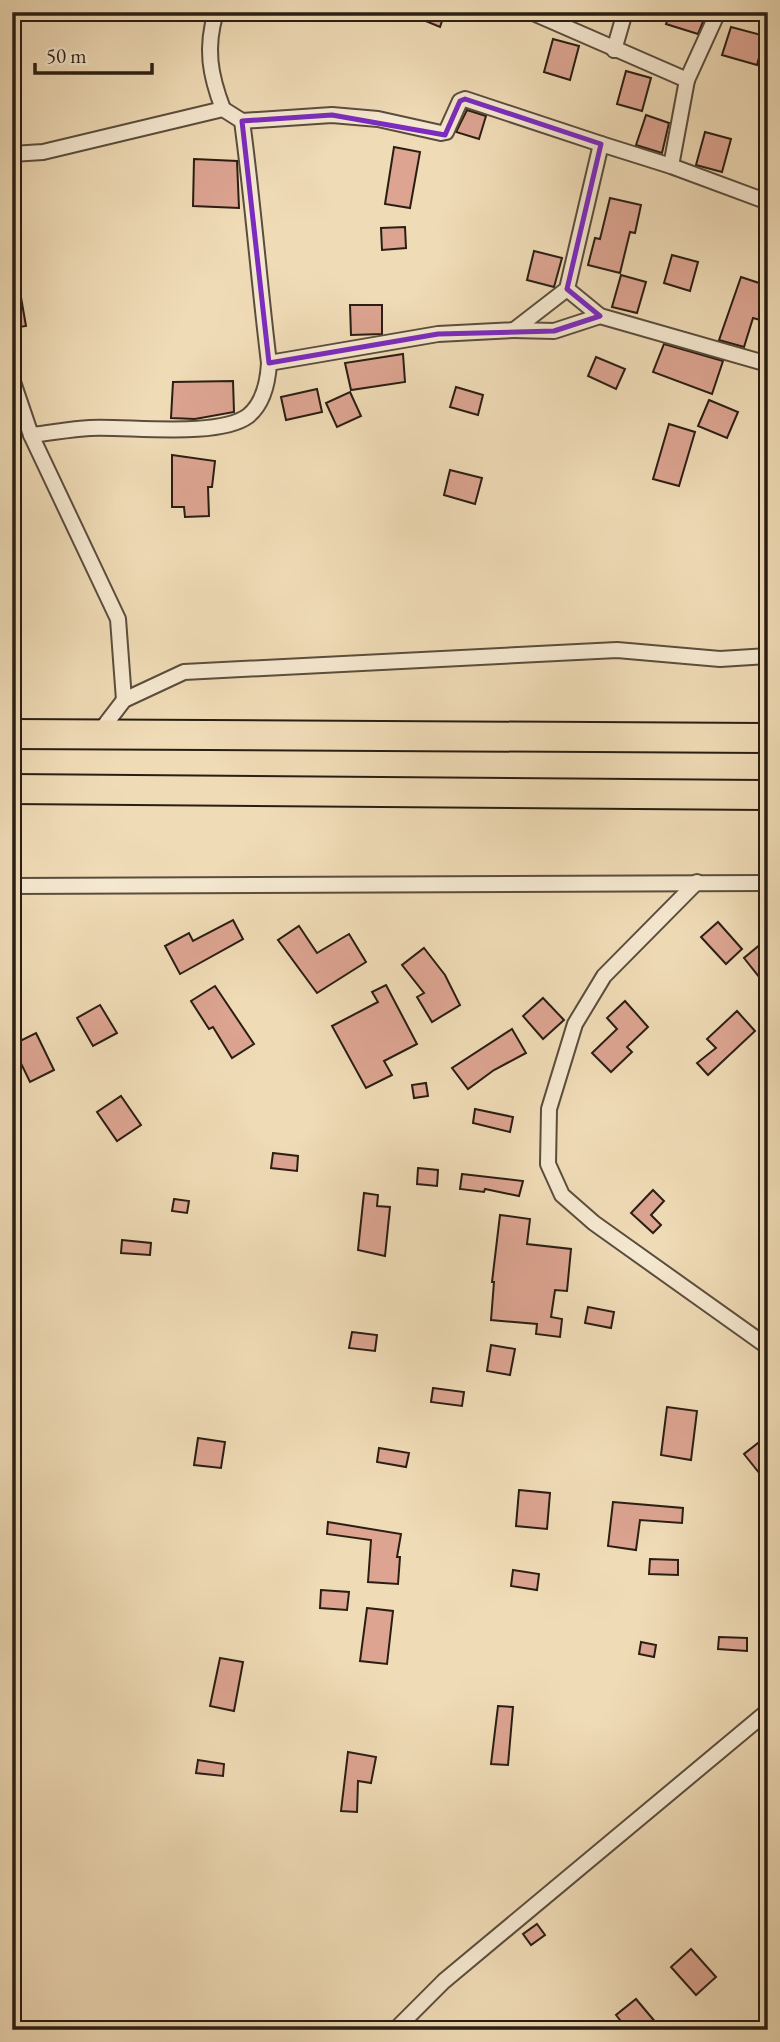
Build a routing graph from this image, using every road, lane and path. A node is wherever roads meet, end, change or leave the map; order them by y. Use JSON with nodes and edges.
{"nodes":[{"id":1,"x":216,"y":12,"type":"edge"},
{"id":2,"x":531,"y":12,"type":"edge"},
{"id":3,"x":625,"y":12,"type":"edge"},
{"id":4,"x":718,"y":12,"type":"edge"},
{"id":5,"x":614,"y":50,"type":"junction"},
{"id":6,"x":687,"y":80,"type":"junction"},
{"id":7,"x":223,"y":109,"type":"junction"},
{"id":8,"x":242,"y":121,"type":"junction"},
{"id":9,"x":601,"y":144,"type":"junction"},
{"id":10,"x":12,"y":154,"type":"edge"},
{"id":11,"x":671,"y":166,"type":"junction"},
{"id":12,"x":768,"y":202,"type":"edge"},
{"id":13,"x":567,"y":289,"type":"junction"},
{"id":14,"x":600,"y":316,"type":"junction"},
{"id":15,"x":514,"y":330,"type":"junction"},
{"id":16,"x":269,"y":363,"type":"junction"},
{"id":17,"x":768,"y":364,"type":"edge"},
{"id":18,"x":12,"y":379,"type":"edge"},
{"id":19,"x":31,"y":435,"type":"junction"},
{"id":20,"x":768,"y":656,"type":"edge"},
{"id":21,"x":124,"y":700,"type":"junction"},
{"id":22,"x":12,"y":734,"type":"edge"},
{"id":23,"x":99,"y":734,"type":"junction"},
{"id":24,"x":768,"y":738,"type":"edge"},
{"id":25,"x":12,"y":789,"type":"edge"},
{"id":26,"x":768,"y":795,"type":"edge"},
{"id":27,"x":697,"y":882,"type":"junction"},
{"id":28,"x":768,"y":883,"type":"edge"},
{"id":29,"x":12,"y":886,"type":"edge"},
{"id":30,"x":768,"y":1347,"type":"edge"},
{"id":31,"x":768,"y":1711,"type":"edge"},
{"id":32,"x":395,"y":2030,"type":"edge"}],
"edges":[{"from":1,"to":7,"type":"street"},
{"from":2,"to":5,"type":"street"},
{"from":3,"to":5,"type":"street"},
{"from":4,"to":6,"type":"street"},
{"from":5,"to":6,"type":"street"},
{"from":6,"to":11,"type":"street"},
{"from":7,"to":8,"type":"street"},
{"from":7,"to":10,"type":"street"},
{"from":8,"to":9,"type":"street"},
{"from":8,"to":16,"type":"street"},
{"from":9,"to":11,"type":"street"},
{"from":9,"to":13,"type":"street"},
{"from":11,"to":12,"type":"street"},
{"from":13,"to":14,"type":"street"},
{"from":13,"to":15,"type":"street"},
{"from":14,"to":15,"type":"street"},
{"from":14,"to":17,"type":"street"},
{"from":15,"to":16,"type":"street"},
{"from":16,"to":19,"type":"street"},
{"from":18,"to":19,"type":"street"},
{"from":19,"to":21,"type":"street"},
{"from":20,"to":21,"type":"street"},
{"from":21,"to":23,"type":"street"},
{"from":22,"to":23,"type":"highway"},
{"from":23,"to":24,"type":"highway"},
{"from":25,"to":26,"type":"highway"},
{"from":27,"to":28,"type":"street"},
{"from":27,"to":29,"type":"street"},
{"from":27,"to":30,"type":"street"},
{"from":31,"to":32,"type":"street"}]}
